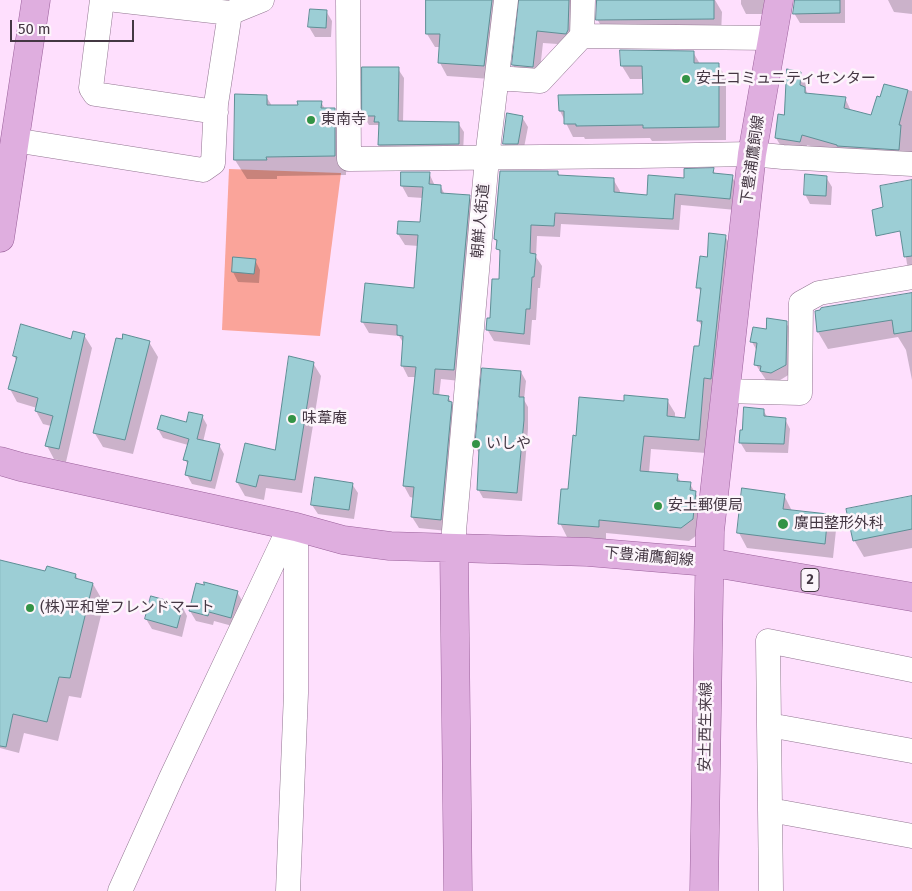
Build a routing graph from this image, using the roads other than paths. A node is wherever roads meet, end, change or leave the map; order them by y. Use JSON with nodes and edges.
{"nodes":[{"id":1,"x":36,"y":0,"type":"edge"},
{"id":2,"x":102,"y":0,"type":"edge"},
{"id":3,"x":116,"y":0,"type":"edge"},
{"id":4,"x":348,"y":0,"type":"edge"},
{"id":5,"x":506,"y":0,"type":"edge"},
{"id":6,"x":584,"y":0,"type":"edge"},
{"id":7,"x":779,"y":0,"type":"edge"},
{"id":8,"x":257,"y":1,"type":"edge"},
{"id":9,"x":153,"y":2,"type":"edge"},
{"id":10,"x":230,"y":13,"type":"junction"},
{"id":11,"x":582,"y":36,"type":"junction"},
{"id":12,"x":772,"y":38,"type":"junction"},
{"id":13,"x":497,"y":78,"type":"junction"},
{"id":14,"x":216,"y":112,"type":"junction"},
{"id":15,"x":14,"y":140,"type":"junction"},
{"id":16,"x":752,"y":154,"type":"junction"},
{"id":17,"x":487,"y":158,"type":"junction"},
{"id":18,"x":912,"y":164,"type":"edge"},
{"id":19,"x":0,"y":238,"type":"edge"},
{"id":20,"x":912,"y":277,"type":"edge"},
{"id":21,"x":724,"y":391,"type":"junction"},
{"id":22,"x":0,"y":461,"type":"edge"},
{"id":23,"x":296,"y":527,"type":"junction"},
{"id":24,"x":454,"y":549,"type":"junction"},
{"id":25,"x":708,"y":562,"type":"junction"},
{"id":26,"x":912,"y":597,"type":"edge"},
{"id":27,"x":912,"y":670,"type":"edge"},
{"id":28,"x":769,"y":725,"type":"junction"},
{"id":29,"x":912,"y":751,"type":"edge"},
{"id":30,"x":770,"y":810,"type":"junction"},
{"id":31,"x":912,"y":836,"type":"edge"},
{"id":32,"x":777,"y":890,"type":"edge"},
{"id":33,"x":120,"y":891,"type":"edge"},
{"id":34,"x":288,"y":891,"type":"edge"},
{"id":35,"x":458,"y":891,"type":"edge"},
{"id":36,"x":704,"y":891,"type":"edge"}],
"edges":[{"from":1,"to":15,"type":"main road"},
{"from":2,"to":14,"type":"street"},
{"from":3,"to":9,"type":"street"},
{"from":4,"to":17,"type":"street"},
{"from":5,"to":13,"type":"street","name":"朝鮮人街道"},
{"from":6,"to":11,"type":"street"},
{"from":7,"to":12,"type":"main road","name":"下豊浦鷹飼線"},
{"from":8,"to":10,"type":"street"},
{"from":9,"to":10,"type":"street"},
{"from":10,"to":14,"type":"street"},
{"from":11,"to":12,"type":"street"},
{"from":11,"to":13,"type":"street"},
{"from":12,"to":16,"type":"main road","name":"下豊浦鷹飼線"},
{"from":13,"to":17,"type":"street","name":"朝鮮人街道"},
{"from":14,"to":15,"type":"street"},
{"from":15,"to":19,"type":"main road"},
{"from":16,"to":17,"type":"street"},
{"from":16,"to":18,"type":"street"},
{"from":16,"to":21,"type":"main road","name":"下豊浦鷹飼線"},
{"from":17,"to":24,"type":"street","name":"朝鮮人街道"},
{"from":20,"to":21,"type":"street"},
{"from":21,"to":25,"type":"main road","name":"下豊浦鷹飼線"},
{"from":22,"to":23,"type":"main road","name":"下豊浦鷹飼線"},
{"from":23,"to":24,"type":"main road","name":"下豊浦鷹飼線"},
{"from":23,"to":33,"type":"street"},
{"from":23,"to":34,"type":"street"},
{"from":24,"to":25,"type":"main road","name":"下豊浦鷹飼線"},
{"from":24,"to":35,"type":"main road"},
{"from":25,"to":26,"type":"main road","number":"2"},
{"from":25,"to":36,"type":"main road","name":"安土西生来線"},
{"from":27,"to":28,"type":"street"},
{"from":28,"to":29,"type":"street"},
{"from":28,"to":30,"type":"street"},
{"from":30,"to":31,"type":"street"},
{"from":30,"to":32,"type":"street"}]}
